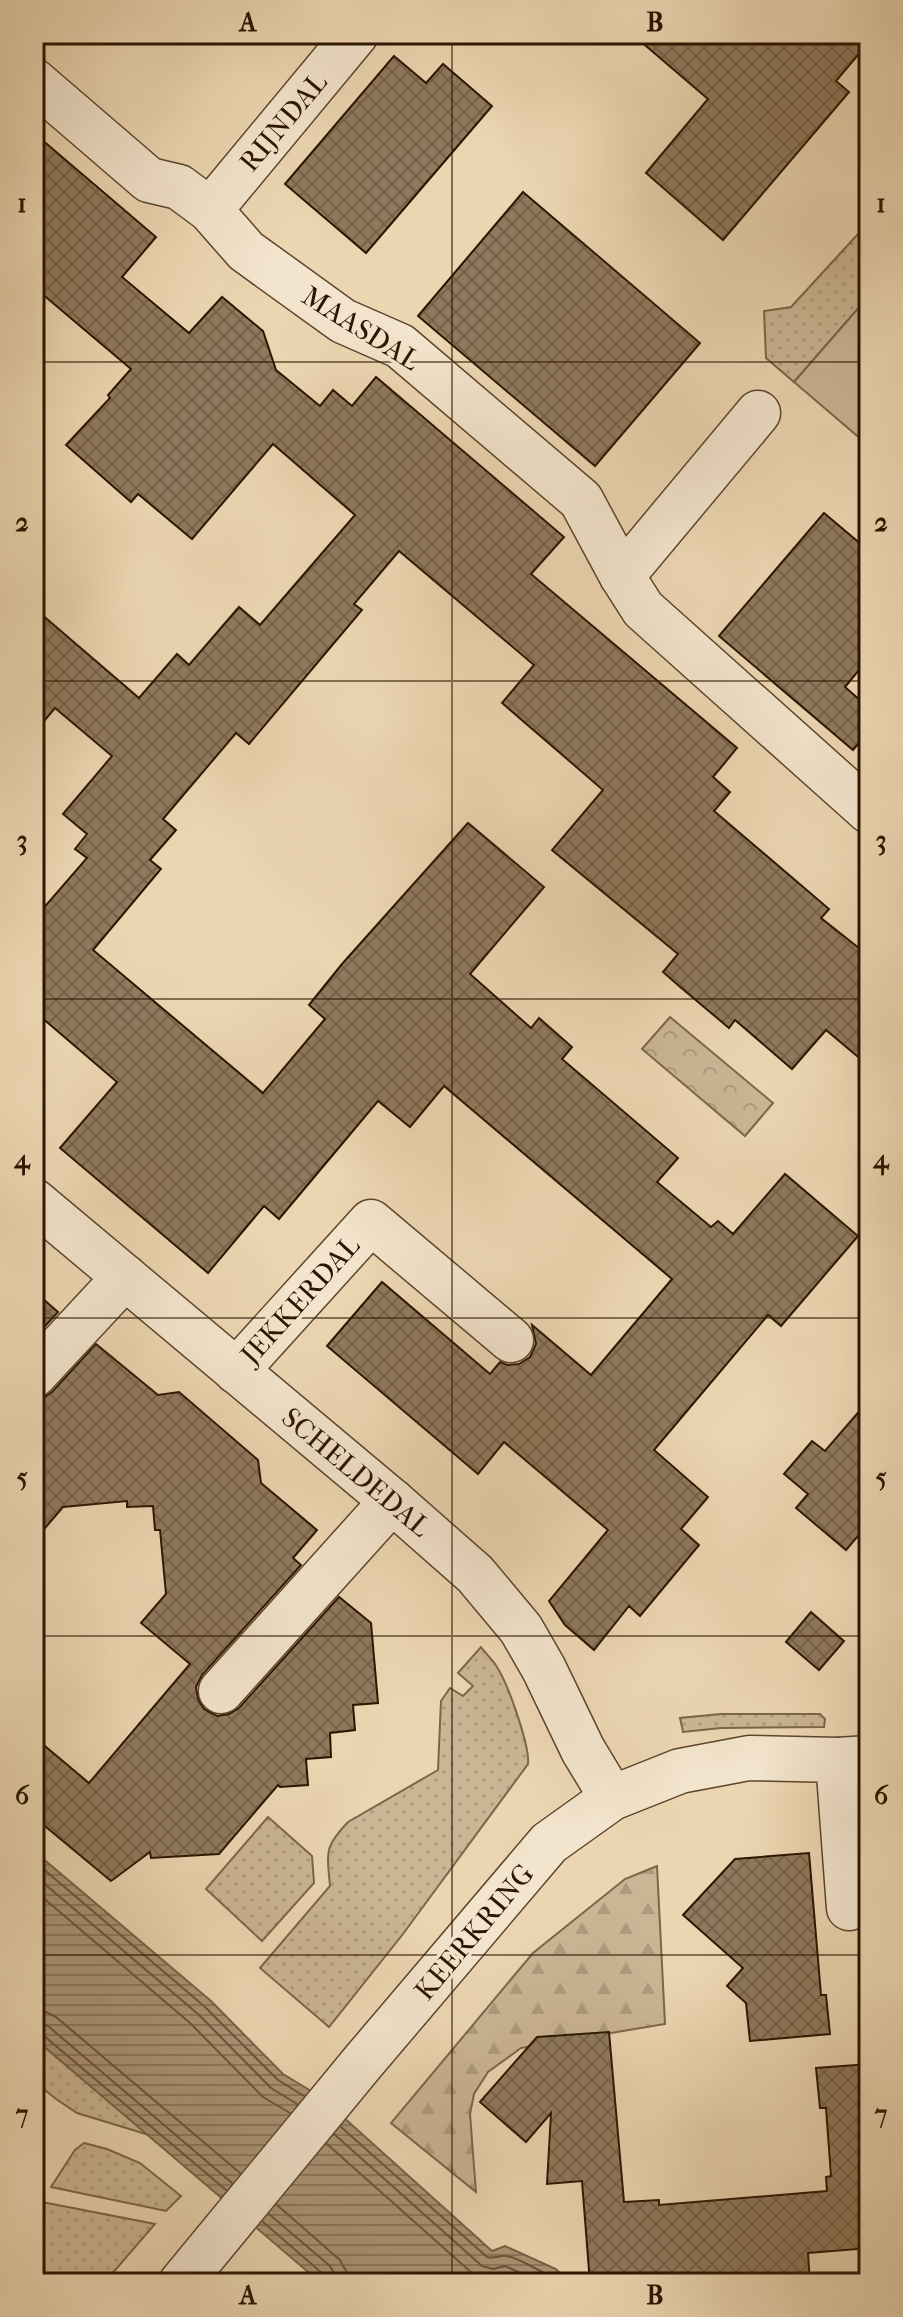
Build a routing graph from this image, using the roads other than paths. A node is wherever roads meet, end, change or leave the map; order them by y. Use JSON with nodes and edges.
{"nodes":[{"id":1,"x":356,"y":34,"type":"edge"},
{"id":2,"x":34,"y":81,"type":"edge"},
{"id":3,"x":210,"y":210,"type":"junction"},
{"id":4,"x":758,"y":413,"type":"dead end"},
{"id":5,"x":622,"y":576,"type":"junction"},
{"id":6,"x":869,"y":811,"type":"edge"},
{"id":7,"x":34,"y":1201,"type":"edge"},
{"id":8,"x":125,"y":1277,"type":"junction"},
{"id":9,"x":511,"y":1340,"type":"dead end"},
{"id":10,"x":236,"y":1371,"type":"junction"},
{"id":11,"x":34,"y":1375,"type":"edge"},
{"id":12,"x":392,"y":1501,"type":"junction"},
{"id":13,"x":221,"y":1691,"type":"dead end"},
{"id":14,"x":854,"y":1759,"type":"edge"},
{"id":15,"x":612,"y":1798,"type":"junction"},
{"id":16,"x":849,"y":1908,"type":"dead end"},
{"id":17,"x":181,"y":2283,"type":"edge"}],
"edges":[{"from":1,"to":3,"type":"street","name":"RIJNDAL"},
{"from":2,"to":3,"type":"street","name":"MAASDAL"},
{"from":3,"to":5,"type":"street","name":"MAASDAL"},
{"from":4,"to":5,"type":"street"},
{"from":5,"to":6,"type":"street","name":"MAASDAL"},
{"from":7,"to":8,"type":"street","name":"SCHELDEDAL"},
{"from":8,"to":10,"type":"street","name":"SCHELDEDAL"},
{"from":8,"to":11,"type":"street"},
{"from":9,"to":10,"type":"street","name":"JEKKERDAL"},
{"from":10,"to":12,"type":"street","name":"SCHELDEDAL"},
{"from":12,"to":13,"type":"street"},
{"from":12,"to":15,"type":"street","name":"SCHELDEDAL"},
{"from":14,"to":15,"type":"street","name":"KEERKRING"},
{"from":14,"to":16,"type":"street"},
{"from":15,"to":17,"type":"street","name":"KEERKRING"}]}
